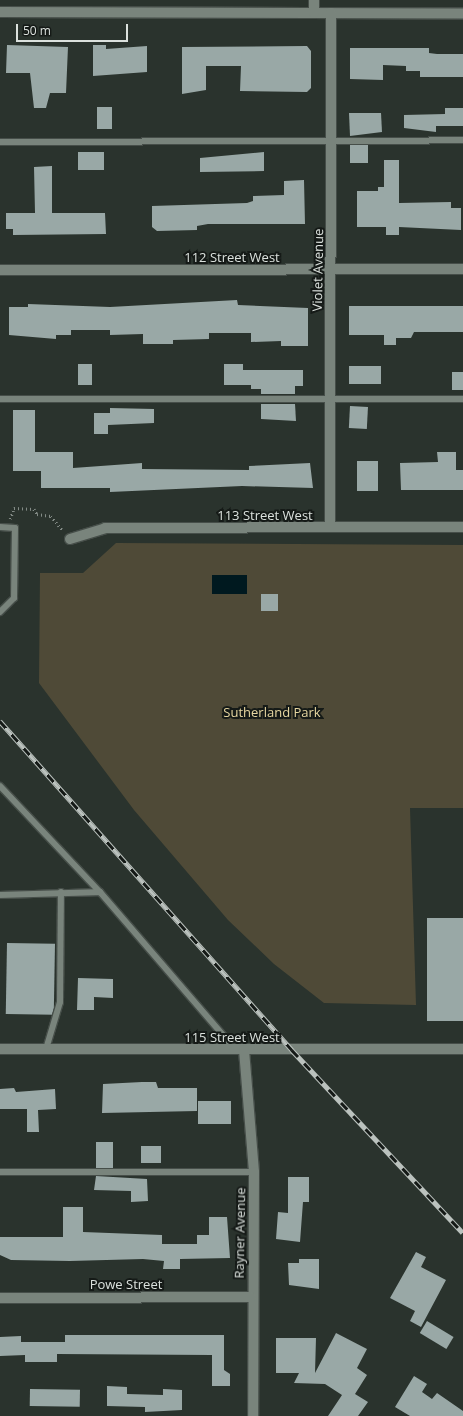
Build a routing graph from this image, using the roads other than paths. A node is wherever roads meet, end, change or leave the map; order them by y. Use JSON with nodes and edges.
{"nodes":[{"id":1,"x":314,"y":0,"type":"edge"},
{"id":2,"x":0,"y":12,"type":"edge"},
{"id":3,"x":314,"y":13,"type":"junction"},
{"id":4,"x":330,"y":13,"type":"junction"},
{"id":5,"x":463,"y":14,"type":"edge"},
{"id":6,"x":332,"y":140,"type":"junction"},
{"id":7,"x":463,"y":140,"type":"edge"},
{"id":8,"x":0,"y":142,"type":"edge"},
{"id":9,"x":463,"y":269,"type":"edge"},
{"id":10,"x":0,"y":270,"type":"edge"},
{"id":11,"x":331,"y":270,"type":"junction"},
{"id":12,"x":0,"y":398,"type":"edge"},
{"id":13,"x":330,"y":399,"type":"junction"},
{"id":14,"x":463,"y":399,"type":"edge"},
{"id":15,"x":0,"y":527,"type":"edge"},
{"id":16,"x":463,"y":527,"type":"edge"},
{"id":17,"x":330,"y":528,"type":"junction"},
{"id":18,"x":70,"y":539,"type":"road end"},
{"id":19,"x":0,"y":612,"type":"edge"},
{"id":20,"x":0,"y":786,"type":"edge"},
{"id":21,"x":61,"y":892,"type":"junction"},
{"id":22,"x":100,"y":892,"type":"junction"},
{"id":23,"x":0,"y":895,"type":"edge"},
{"id":24,"x":0,"y":1049,"type":"edge"},
{"id":25,"x":46,"y":1049,"type":"junction"},
{"id":26,"x":463,"y":1049,"type":"edge"},
{"id":27,"x":240,"y":1050,"type":"junction"},
{"id":28,"x":0,"y":1172,"type":"edge"},
{"id":29,"x":254,"y":1172,"type":"junction"},
{"id":30,"x":252,"y":1297,"type":"junction"},
{"id":31,"x":0,"y":1298,"type":"edge"},
{"id":32,"x":253,"y":1416,"type":"edge"}],
"edges":[{"from":1,"to":3,"type":"street"},
{"from":2,"to":3,"type":"street"},
{"from":3,"to":4,"type":"street"},
{"from":4,"to":5,"type":"street"},
{"from":4,"to":6,"type":"street","name":"Violet Avenue"},
{"from":6,"to":7,"type":"lane"},
{"from":6,"to":8,"type":"lane"},
{"from":6,"to":11,"type":"street","name":"Violet Avenue"},
{"from":9,"to":11,"type":"street","name":"112 Street West"},
{"from":10,"to":11,"type":"street","name":"112 Street West"},
{"from":11,"to":13,"type":"street","name":"Violet Avenue"},
{"from":12,"to":13,"type":"lane"},
{"from":13,"to":14,"type":"lane"},
{"from":13,"to":17,"type":"street","name":"Violet Avenue"},
{"from":15,"to":19,"type":"lane"},
{"from":16,"to":17,"type":"street","name":"113 Street West"},
{"from":17,"to":18,"type":"street","name":"113 Street West"},
{"from":20,"to":22,"type":"lane"},
{"from":21,"to":22,"type":"lane"},
{"from":21,"to":23,"type":"lane"},
{"from":21,"to":25,"type":"lane"},
{"from":22,"to":27,"type":"lane"},
{"from":24,"to":25,"type":"street","name":"115 Street West"},
{"from":25,"to":27,"type":"street","name":"115 Street West"},
{"from":26,"to":27,"type":"street","name":"115 Street West"},
{"from":27,"to":29,"type":"street","name":"Rayner Avenue"},
{"from":28,"to":29,"type":"lane"},
{"from":29,"to":30,"type":"street","name":"Rayner Avenue"},
{"from":30,"to":31,"type":"street","name":"Powe Street"},
{"from":30,"to":32,"type":"street","name":"Rayner Avenue"}]}
